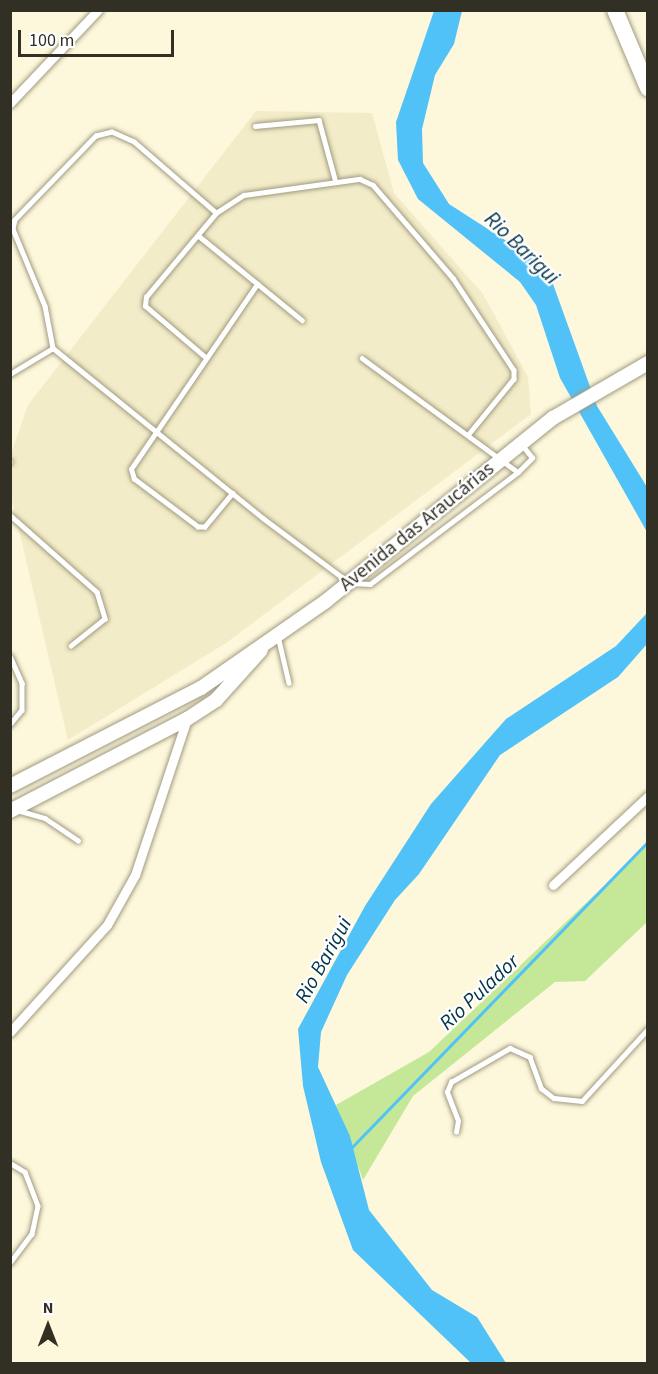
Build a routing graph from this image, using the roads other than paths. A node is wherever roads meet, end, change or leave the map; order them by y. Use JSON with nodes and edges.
{"nodes":[{"id":1,"x":98,"y":10,"type":"edge"},
{"id":2,"x":615,"y":10,"type":"edge"},
{"id":3,"x":648,"y":88,"type":"edge"},
{"id":4,"x":10,"y":103,"type":"edge"},
{"id":5,"x":255,"y":126,"type":"dead end"},
{"id":6,"x":335,"y":179,"type":"junction"},
{"id":7,"x":216,"y":213,"type":"junction"},
{"id":8,"x":199,"y":236,"type":"junction"},
{"id":9,"x":257,"y":284,"type":"junction"},
{"id":10,"x":302,"y":320,"type":"dead end"},
{"id":11,"x":53,"y":348,"type":"junction"},
{"id":12,"x":206,"y":358,"type":"junction"},
{"id":13,"x":362,"y":358,"type":"dead end"},
{"id":14,"x":648,"y":363,"type":"edge"},
{"id":15,"x":10,"y":374,"type":"edge"},
{"id":16,"x":157,"y":430,"type":"junction"},
{"id":17,"x":470,"y":433,"type":"junction"},
{"id":18,"x":520,"y":443,"type":"junction"},
{"id":19,"x":503,"y":457,"type":"junction"},
{"id":20,"x":518,"y":472,"type":"junction"},
{"id":21,"x":233,"y":493,"type":"junction"},
{"id":22,"x":10,"y":515,"type":"edge"},
{"id":23,"x":350,"y":583,"type":"junction"},
{"id":24,"x":272,"y":638,"type":"junction"},
{"id":25,"x":71,"y":646,"type":"dead end"},
{"id":26,"x":10,"y":656,"type":"edge"},
{"id":27,"x":289,"y":683,"type":"dead end"},
{"id":28,"x":201,"y":688,"type":"junction"},
{"id":29,"x":187,"y":719,"type":"junction"},
{"id":30,"x":10,"y":725,"type":"edge"},
{"id":31,"x":10,"y":786,"type":"edge"},
{"id":32,"x":648,"y":796,"type":"edge"},
{"id":33,"x":12,"y":810,"type":"edge"},
{"id":34,"x":78,"y":840,"type":"dead end"},
{"id":35,"x":553,"y":885,"type":"dead end"},
{"id":36,"x":648,"y":1029,"type":"edge"},
{"id":37,"x":10,"y":1032,"type":"edge"},
{"id":38,"x":456,"y":1132,"type":"dead end"},
{"id":39,"x":10,"y":1163,"type":"edge"},
{"id":40,"x":10,"y":1263,"type":"edge"}],
"edges":[{"from":1,"to":4,"type":"street"},
{"from":2,"to":3,"type":"highway"},
{"from":5,"to":6,"type":"lane"},
{"from":6,"to":7,"type":"lane"},
{"from":6,"to":17,"type":"lane"},
{"from":7,"to":8,"type":"lane"},
{"from":7,"to":11,"type":"lane"},
{"from":8,"to":9,"type":"lane"},
{"from":8,"to":12,"type":"lane"},
{"from":9,"to":10,"type":"lane"},
{"from":9,"to":12,"type":"lane"},
{"from":11,"to":15,"type":"lane"},
{"from":11,"to":16,"type":"lane"},
{"from":12,"to":16,"type":"lane"},
{"from":13,"to":17,"type":"lane"},
{"from":14,"to":18,"type":"main road","name":"Avenida das Araucárias"},
{"from":16,"to":21,"type":"lane"},
{"from":16,"to":21,"type":"lane"},
{"from":17,"to":19,"type":"lane"},
{"from":18,"to":19,"type":"main road","name":"Avenida das Araucárias"},
{"from":18,"to":20,"type":"lane"},
{"from":19,"to":20,"type":"lane"},
{"from":19,"to":23,"type":"main road","name":"Avenida das Araucárias"},
{"from":20,"to":23,"type":"lane"},
{"from":21,"to":23,"type":"lane"},
{"from":22,"to":25,"type":"lane"},
{"from":23,"to":24,"type":"main road","name":"Avenida das Araucárias"},
{"from":24,"to":27,"type":"lane"},
{"from":24,"to":28,"type":"main road","name":"Avenida das Araucárias"},
{"from":24,"to":29,"type":"main road","name":"Avenida das Araucárias"},
{"from":26,"to":30,"type":"lane"},
{"from":28,"to":29,"type":"main road"},
{"from":28,"to":31,"type":"main road","name":"Avenida das Araucárias"},
{"from":29,"to":33,"type":"main road","name":"Avenida das Araucárias"},
{"from":29,"to":37,"type":"street"},
{"from":32,"to":35,"type":"street"},
{"from":33,"to":34,"type":"lane"},
{"from":36,"to":38,"type":"lane"},
{"from":39,"to":40,"type":"lane"}]}
